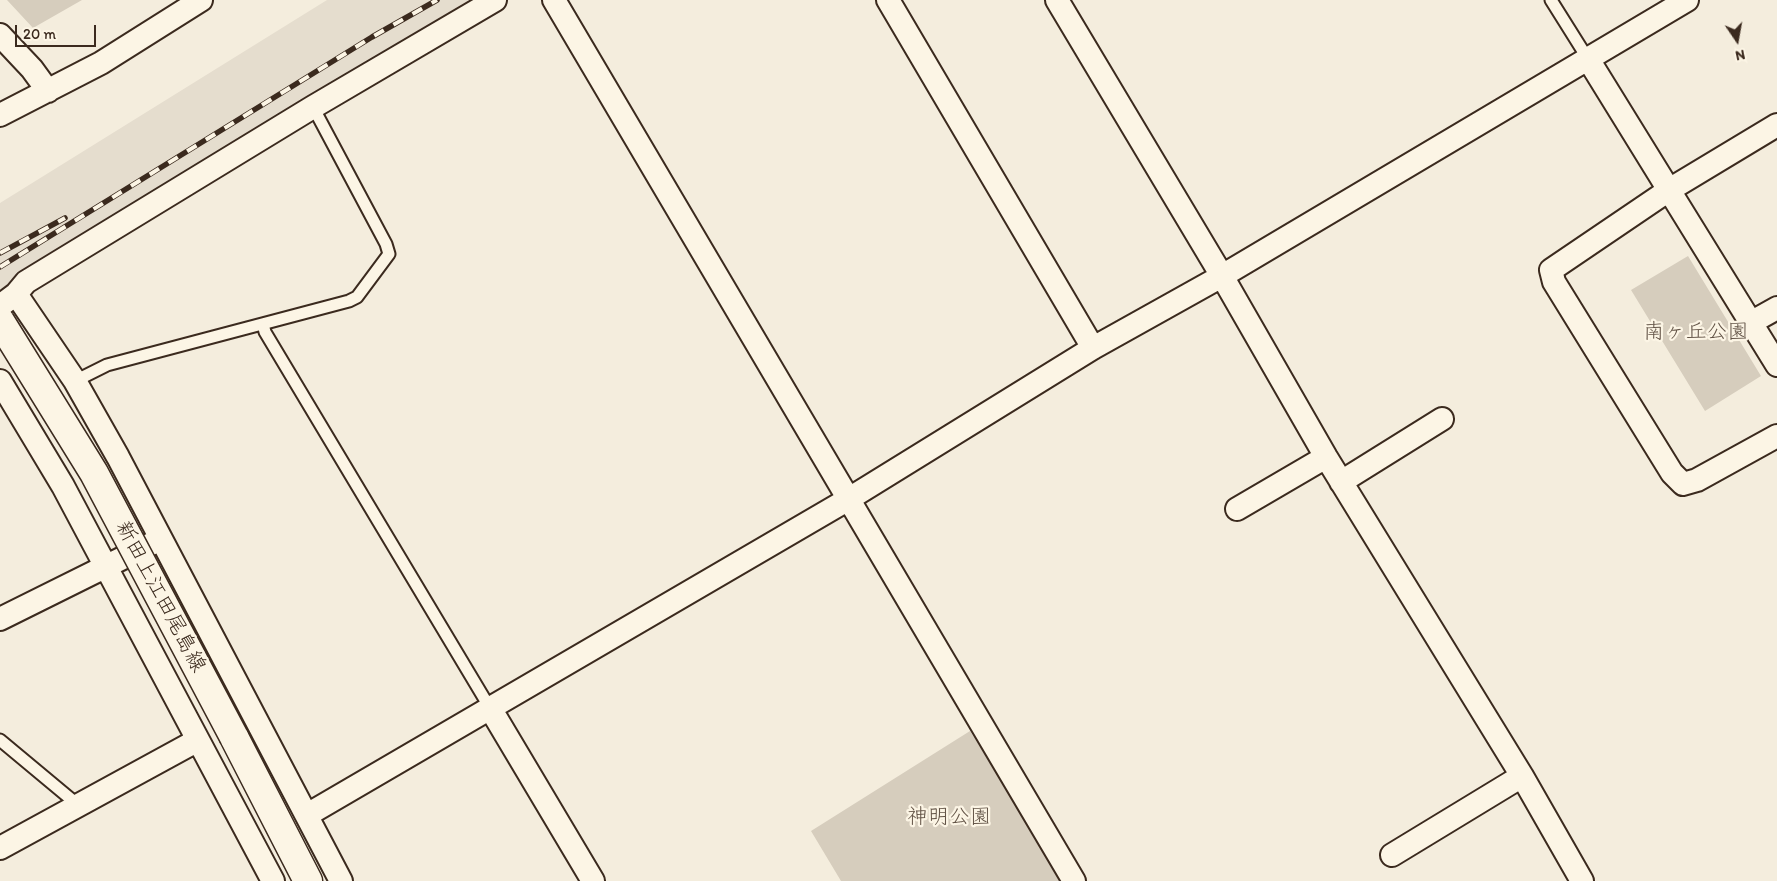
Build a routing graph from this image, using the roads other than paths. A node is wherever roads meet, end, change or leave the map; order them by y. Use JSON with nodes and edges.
{"nodes":[{"id":1,"x":202,"y":0,"type":"edge"},
{"id":2,"x":494,"y":0,"type":"edge"},
{"id":3,"x":554,"y":0,"type":"edge"},
{"id":4,"x":888,"y":0,"type":"edge"},
{"id":5,"x":1057,"y":0,"type":"edge"},
{"id":6,"x":1551,"y":0,"type":"edge"},
{"id":7,"x":1687,"y":0,"type":"edge"},
{"id":8,"x":0,"y":35,"type":"edge"},
{"id":9,"x":1588,"y":59,"type":"junction"},
{"id":10,"x":48,"y":91,"type":"junction"},
{"id":11,"x":313,"y":107,"type":"junction"},
{"id":12,"x":0,"y":115,"type":"edge"},
{"id":13,"x":1777,"y":125,"type":"edge"},
{"id":14,"x":1669,"y":190,"type":"junction"},
{"id":15,"x":1222,"y":276,"type":"junction"},
{"id":16,"x":8,"y":300,"type":"edge"},
{"id":17,"x":1777,"y":308,"type":"edge"},
{"id":18,"x":0,"y":321,"type":"edge"},
{"id":19,"x":1752,"y":322,"type":"junction"},
{"id":20,"x":263,"y":324,"type":"junction"},
{"id":21,"x":1093,"y":348,"type":"junction"},
{"id":22,"x":1777,"y":365,"type":"edge"},
{"id":23,"x":0,"y":381,"type":"edge"},
{"id":24,"x":75,"y":381,"type":"junction"},
{"id":25,"x":1442,"y":419,"type":"dead end"},
{"id":26,"x":1777,"y":436,"type":"edge"},
{"id":27,"x":1326,"y":457,"type":"junction"},
{"id":28,"x":1341,"y":482,"type":"junction"},
{"id":29,"x":847,"y":500,"type":"junction"},
{"id":30,"x":1238,"y":509,"type":"dead end"},
{"id":31,"x":163,"y":538,"type":"junction"},
{"id":32,"x":106,"y":566,"type":"junction"},
{"id":33,"x":0,"y":619,"type":"edge"},
{"id":34,"x":490,"y":708,"type":"junction"},
{"id":35,"x":0,"y":740,"type":"edge"},
{"id":36,"x":198,"y":740,"type":"junction"},
{"id":37,"x":1522,"y":776,"type":"junction"},
{"id":38,"x":78,"y":805,"type":"junction"},
{"id":39,"x":307,"y":815,"type":"junction"},
{"id":40,"x":0,"y":848,"type":"edge"},
{"id":41,"x":1392,"y":854,"type":"dead end"},
{"id":42,"x":273,"y":881,"type":"edge"},
{"id":43,"x":308,"y":881,"type":"edge"},
{"id":44,"x":341,"y":881,"type":"edge"},
{"id":45,"x":592,"y":881,"type":"edge"},
{"id":46,"x":1074,"y":881,"type":"edge"},
{"id":47,"x":1582,"y":881,"type":"edge"}],
"edges":[{"from":1,"to":10,"type":"street"},
{"from":2,"to":11,"type":"street"},
{"from":3,"to":29,"type":"street"},
{"from":4,"to":21,"type":"street"},
{"from":5,"to":15,"type":"street"},
{"from":6,"to":9,"type":"lane"},
{"from":7,"to":9,"type":"street"},
{"from":8,"to":10,"type":"street"},
{"from":9,"to":14,"type":"street"},
{"from":9,"to":15,"type":"street"},
{"from":10,"to":12,"type":"street"},
{"from":11,"to":16,"type":"street"},
{"from":11,"to":20,"type":"lane"},
{"from":13,"to":14,"type":"street"},
{"from":14,"to":19,"type":"street"},
{"from":14,"to":26,"type":"street"},
{"from":15,"to":21,"type":"street"},
{"from":15,"to":27,"type":"street"},
{"from":16,"to":24,"type":"street"},
{"from":17,"to":19,"type":"street"},
{"from":18,"to":43,"type":"main road","name":"新田上江田尾島線","bridge":true},
{"from":19,"to":22,"type":"street"},
{"from":20,"to":24,"type":"lane"},
{"from":20,"to":34,"type":"lane"},
{"from":21,"to":29,"type":"street"},
{"from":23,"to":32,"type":"street"},
{"from":24,"to":31,"type":"street"},
{"from":25,"to":28,"type":"street"},
{"from":27,"to":28,"type":"street"},
{"from":27,"to":30,"type":"street"},
{"from":28,"to":37,"type":"street"},
{"from":29,"to":34,"type":"street"},
{"from":29,"to":46,"type":"street"},
{"from":31,"to":32,"type":"street"},
{"from":31,"to":39,"type":"street"},
{"from":32,"to":33,"type":"street"},
{"from":32,"to":36,"type":"street"},
{"from":34,"to":39,"type":"street"},
{"from":34,"to":45,"type":"street"},
{"from":35,"to":38,"type":"lane"},
{"from":36,"to":38,"type":"street"},
{"from":36,"to":42,"type":"street"},
{"from":37,"to":41,"type":"street"},
{"from":37,"to":47,"type":"street"},
{"from":38,"to":40,"type":"street"},
{"from":39,"to":44,"type":"street"}]}
